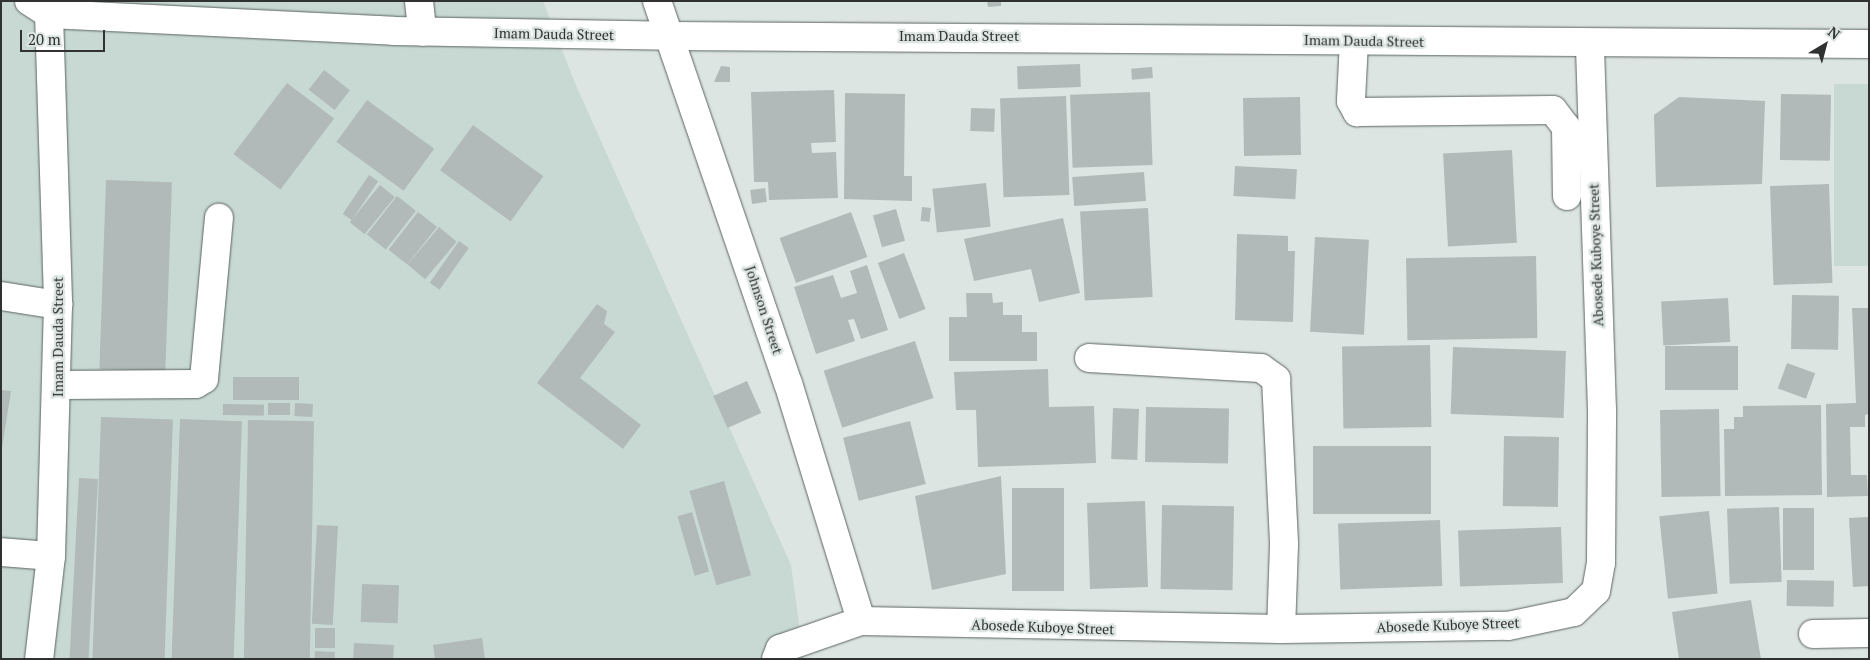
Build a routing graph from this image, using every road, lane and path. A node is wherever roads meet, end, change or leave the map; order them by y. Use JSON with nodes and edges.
{"nodes":[{"id":1,"x":419,"y":1,"type":"edge"},
{"id":2,"x":657,"y":1,"type":"edge"},
{"id":3,"x":39,"y":7,"type":"edge"},
{"id":4,"x":150,"y":10,"type":"edge"},
{"id":5,"x":422,"y":32,"type":"junction"},
{"id":6,"x":669,"y":36,"type":"junction"},
{"id":7,"x":1354,"y":41,"type":"junction"},
{"id":8,"x":1590,"y":43,"type":"junction"},
{"id":9,"x":1869,"y":44,"type":"edge"},
{"id":10,"x":1567,"y":196,"type":"dead end"},
{"id":11,"x":219,"y":218,"type":"dead end"},
{"id":12,"x":1,"y":296,"type":"edge"},
{"id":13,"x":58,"y":305,"type":"junction"},
{"id":14,"x":1089,"y":358,"type":"dead end"},
{"id":15,"x":59,"y":385,"type":"junction"},
{"id":16,"x":1,"y":552,"type":"edge"},
{"id":17,"x":51,"y":556,"type":"junction"},
{"id":18,"x":861,"y":621,"type":"junction"},
{"id":19,"x":1280,"y":629,"type":"junction"},
{"id":20,"x":1869,"y":633,"type":"edge"},
{"id":21,"x":1813,"y":634,"type":"dead end"},
{"id":22,"x":39,"y":659,"type":"edge"},
{"id":23,"x":776,"y":659,"type":"edge"}],
"edges":[{"from":1,"to":5,"type":"street"},
{"from":2,"to":6,"type":"street","name":"Johnson Street"},
{"from":3,"to":4,"type":"street","name":"Imam Dauda Street"},
{"from":3,"to":13,"type":"street","name":"Imam Dauda Street"},
{"from":4,"to":5,"type":"street","name":"Imam Dauda Street"},
{"from":5,"to":6,"type":"street","name":"Imam Dauda Street"},
{"from":6,"to":7,"type":"street","name":"Imam Dauda Street"},
{"from":6,"to":18,"type":"street","name":"Johnson Street"},
{"from":7,"to":8,"type":"street","name":"Imam Dauda Street"},
{"from":7,"to":10,"type":"street"},
{"from":8,"to":9,"type":"street","name":"Imam Dauda Street"},
{"from":8,"to":19,"type":"street","name":"Abosede Kuboye Street"},
{"from":11,"to":15,"type":"street"},
{"from":12,"to":13,"type":"street"},
{"from":13,"to":15,"type":"street","name":"Imam Dauda Street"},
{"from":14,"to":19,"type":"street"},
{"from":15,"to":17,"type":"street","name":"Imam Dauda Street"},
{"from":16,"to":17,"type":"street"},
{"from":17,"to":22,"type":"street","name":"Imam Dauda Street"},
{"from":18,"to":19,"type":"street","name":"Abosede Kuboye Street"},
{"from":18,"to":23,"type":"street"},
{"from":20,"to":21,"type":"street"}]}
